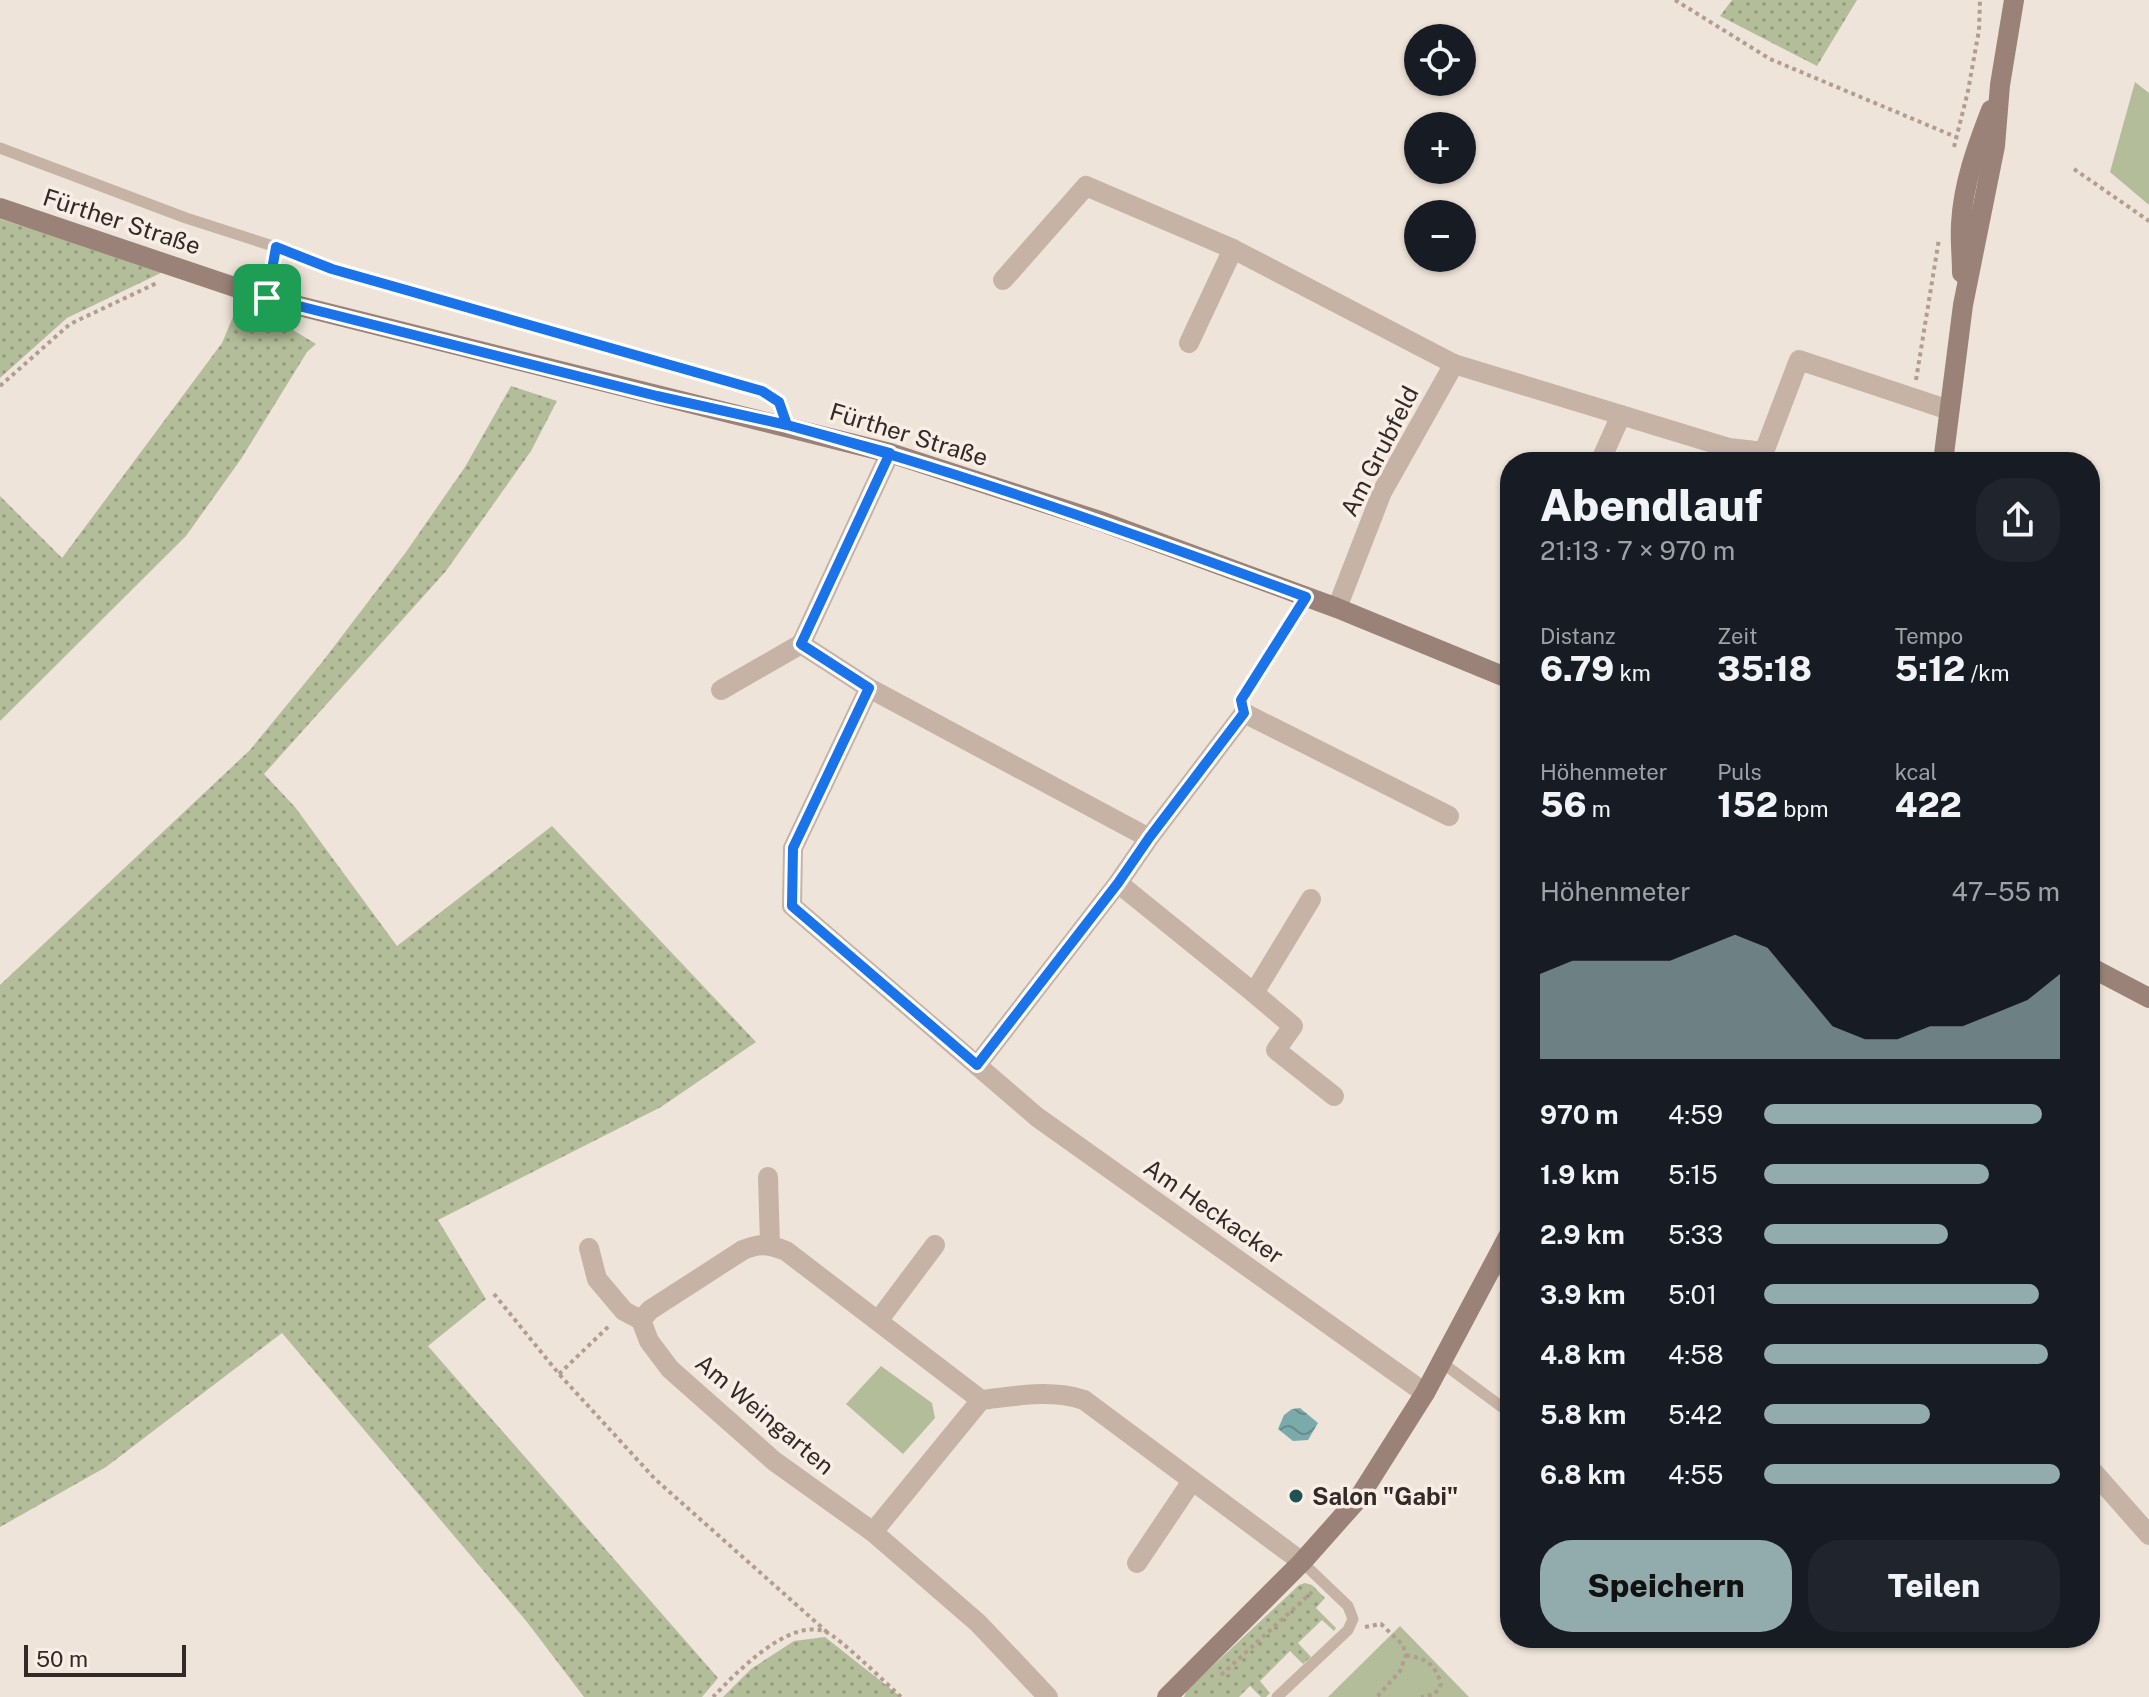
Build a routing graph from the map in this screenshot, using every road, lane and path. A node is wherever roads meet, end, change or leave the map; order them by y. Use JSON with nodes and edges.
{"nodes":[{"id":1,"x":1675,"y":0,"type":"edge"},
{"id":2,"x":1980,"y":0,"type":"edge"},
{"id":3,"x":2014,"y":0,"type":"edge"},
{"id":4,"x":0,"y":148,"type":"edge"},
{"id":5,"x":2074,"y":169,"type":"dead end"},
{"id":6,"x":0,"y":208,"type":"edge"},
{"id":7,"x":2149,"y":221,"type":"edge"},
{"id":8,"x":1941,"y":227,"type":"dead end"},
{"id":9,"x":276,"y":247,"type":"junction"},
{"id":10,"x":1233,"y":249,"type":"junction"},
{"id":11,"x":187,"y":270,"type":"junction"},
{"id":12,"x":1003,"y":280,"type":"dead end"},
{"id":13,"x":267,"y":298,"type":"junction"},
{"id":14,"x":1189,"y":343,"type":"dead end"},
{"id":15,"x":1454,"y":364,"type":"junction"},
{"id":16,"x":0,"y":386,"type":"edge"},
{"id":17,"x":1912,"y":398,"type":"junction"},
{"id":18,"x":1949,"y":410,"type":"junction"},
{"id":19,"x":1621,"y":415,"type":"junction"},
{"id":20,"x":787,"y":425,"type":"junction"},
{"id":21,"x":1604,"y":452,"type":"edge"},
{"id":22,"x":1744,"y":452,"type":"edge"},
{"id":23,"x":1765,"y":452,"type":"edge"},
{"id":24,"x":1944,"y":452,"type":"edge"},
{"id":25,"x":890,"y":453,"type":"junction"},
{"id":26,"x":1306,"y":597,"type":"junction"},
{"id":27,"x":1337,"y":608,"type":"junction"},
{"id":28,"x":801,"y":644,"type":"junction"},
{"id":29,"x":1500,"y":675,"type":"edge"},
{"id":30,"x":869,"y":688,"type":"junction"},
{"id":31,"x":721,"y":690,"type":"dead end"},
{"id":32,"x":1244,"y":713,"type":"junction"},
{"id":33,"x":1449,"y":816,"type":"dead end"},
{"id":34,"x":1149,"y":838,"type":"junction"},
{"id":35,"x":1118,"y":883,"type":"junction"},
{"id":36,"x":1311,"y":899,"type":"dead end"},
{"id":37,"x":2100,"y":972,"type":"edge"},
{"id":38,"x":1254,"y":993,"type":"junction"},
{"id":39,"x":2149,"y":998,"type":"edge"},
{"id":40,"x":977,"y":1065,"type":"junction"},
{"id":41,"x":1334,"y":1096,"type":"dead end"},
{"id":42,"x":768,"y":1177,"type":"dead end"},
{"id":43,"x":770,"y":1245,"type":"junction"},
{"id":44,"x":935,"y":1245,"type":"dead end"},
{"id":45,"x":589,"y":1248,"type":"dead end"},
{"id":46,"x":1500,"y":1250,"type":"edge"},
{"id":47,"x":1491,"y":1265,"type":"junction"},
{"id":48,"x":1500,"y":1270,"type":"edge"},
{"id":49,"x":494,"y":1294,"type":"dead end"},
{"id":50,"x":632,"y":1316,"type":"junction"},
{"id":51,"x":878,"y":1321,"type":"junction"},
{"id":52,"x":1441,"y":1362,"type":"junction"},
{"id":53,"x":559,"y":1374,"type":"junction"},
{"id":54,"x":1425,"y":1393,"type":"junction"},
{"id":55,"x":981,"y":1400,"type":"junction"},
{"id":56,"x":1500,"y":1406,"type":"edge"},
{"id":57,"x":2100,"y":1479,"type":"edge"},
{"id":58,"x":1192,"y":1481,"type":"junction"},
{"id":59,"x":873,"y":1532,"type":"junction"},
{"id":60,"x":2149,"y":1535,"type":"edge"},
{"id":61,"x":1302,"y":1562,"type":"junction"},
{"id":62,"x":1137,"y":1563,"type":"dead end"},
{"id":63,"x":1322,"y":1582,"type":"junction"},
{"id":64,"x":1348,"y":1630,"type":"junction"},
{"id":65,"x":827,"y":1632,"type":"junction"},
{"id":66,"x":1406,"y":1655,"type":"junction"},
{"id":67,"x":1217,"y":1679,"type":"dead end"},
{"id":68,"x":713,"y":1697,"type":"edge"},
{"id":69,"x":901,"y":1697,"type":"edge"},
{"id":70,"x":1048,"y":1697,"type":"edge"},
{"id":71,"x":1167,"y":1697,"type":"edge"},
{"id":72,"x":1277,"y":1697,"type":"edge"},
{"id":73,"x":1377,"y":1697,"type":"edge"},
{"id":74,"x":1421,"y":1697,"type":"edge"}],
"edges":[{"from":1,"to":2,"type":"path"},
{"from":3,"to":18,"type":"street"},
{"from":4,"to":9,"type":"lane"},
{"from":5,"to":7,"type":"path"},
{"from":6,"to":11,"type":"street","name":"Fürther Straße"},
{"from":8,"to":17,"type":"path"},
{"from":9,"to":13,"type":"lane"},
{"from":9,"to":20,"type":"path"},
{"from":10,"to":12,"type":"street"},
{"from":10,"to":14,"type":"street"},
{"from":10,"to":15,"type":"street"},
{"from":11,"to":13,"type":"street","name":"Fürther Straße"},
{"from":11,"to":16,"type":"path"},
{"from":13,"to":20,"type":"street","name":"Fürther Straße"},
{"from":15,"to":19,"type":"street"},
{"from":15,"to":27,"type":"street","name":"Am Grubfeld"},
{"from":17,"to":18,"type":"street"},
{"from":17,"to":23,"type":"street"},
{"from":18,"to":24,"type":"street"},
{"from":19,"to":21,"type":"street"},
{"from":19,"to":22,"type":"street"},
{"from":20,"to":25,"type":"street","name":"Fürther Straße"},
{"from":25,"to":26,"type":"street","name":"Fürther Straße"},
{"from":25,"to":28,"type":"street"},
{"from":26,"to":27,"type":"street","name":"Fürther Straße"},
{"from":26,"to":32,"type":"path"},
{"from":27,"to":29,"type":"street","name":"Fürther Straße"},
{"from":28,"to":30,"type":"street"},
{"from":28,"to":31,"type":"street"},
{"from":30,"to":34,"type":"street"},
{"from":30,"to":40,"type":"street","name":"Am Heckacker"},
{"from":32,"to":33,"type":"street"},
{"from":32,"to":34,"type":"street"},
{"from":34,"to":35,"type":"street"},
{"from":35,"to":38,"type":"street"},
{"from":35,"to":40,"type":"street"},
{"from":36,"to":38,"type":"street"},
{"from":37,"to":39,"type":"street"},
{"from":38,"to":41,"type":"street"},
{"from":40,"to":54,"type":"street","name":"Am Heckacker"},
{"from":42,"to":43,"type":"street"},
{"from":43,"to":50,"type":"street"},
{"from":43,"to":51,"type":"street"},
{"from":44,"to":51,"type":"street"},
{"from":45,"to":50,"type":"street","name":"Am Weingarten"},
{"from":46,"to":47,"type":"street"},
{"from":47,"to":48,"type":"lane"},
{"from":47,"to":52,"type":"street"},
{"from":49,"to":53,"type":"path"},
{"from":50,"to":53,"type":"path"},
{"from":50,"to":59,"type":"street","name":"Am Weingarten"},
{"from":51,"to":55,"type":"street"},
{"from":52,"to":54,"type":"street"},
{"from":52,"to":56,"type":"lane"},
{"from":53,"to":65,"type":"path"},
{"from":54,"to":61,"type":"street"},
{"from":55,"to":58,"type":"street"},
{"from":55,"to":59,"type":"street"},
{"from":57,"to":60,"type":"street"},
{"from":58,"to":61,"type":"street"},
{"from":58,"to":62,"type":"street"},
{"from":59,"to":70,"type":"street","name":"Am Weingarten"},
{"from":61,"to":63,"type":"lane"},
{"from":61,"to":71,"type":"street"},
{"from":63,"to":64,"type":"lane"},
{"from":63,"to":67,"type":"path"},
{"from":64,"to":66,"type":"path"},
{"from":64,"to":72,"type":"lane"},
{"from":65,"to":68,"type":"path"},
{"from":65,"to":69,"type":"path"},
{"from":66,"to":73,"type":"path"},
{"from":66,"to":74,"type":"path"}]}
